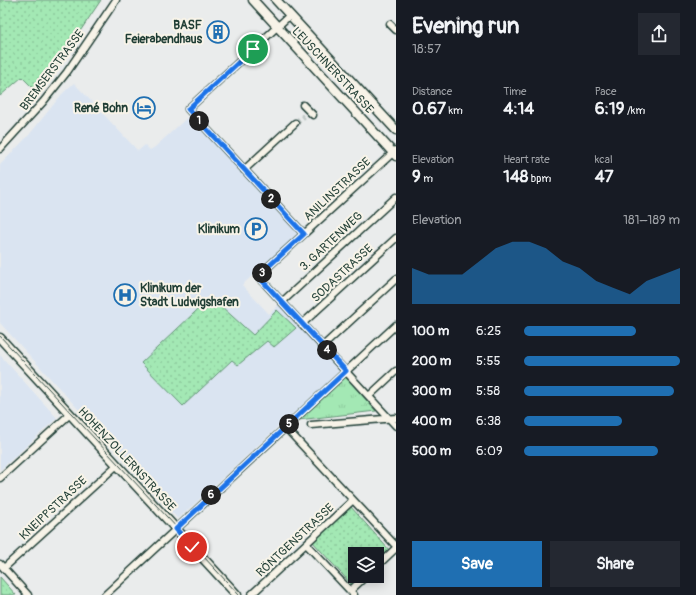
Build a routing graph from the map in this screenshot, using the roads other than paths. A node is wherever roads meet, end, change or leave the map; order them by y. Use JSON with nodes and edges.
{"nodes":[{"id":1,"x":116,"y":0,"type":"edge"},
{"id":2,"x":252,"y":0,"type":"edge"},
{"id":3,"x":276,"y":0,"type":"edge"},
{"id":4,"x":290,"y":15,"type":"junction"},
{"id":5,"x":390,"y":24,"type":"dead end"},
{"id":6,"x":277,"y":27,"type":"junction"},
{"id":7,"x":396,"y":30,"type":"edge"},
{"id":8,"x":303,"y":105,"type":"dead end"},
{"id":9,"x":304,"y":116,"type":"dead end"},
{"id":10,"x":295,"y":123,"type":"tunnel mouth"},
{"id":11,"x":396,"y":130,"type":"edge"},
{"id":12,"x":0,"y":149,"type":"edge"},
{"id":13,"x":395,"y":153,"type":"edge"},
{"id":14,"x":244,"y":170,"type":"junction"},
{"id":15,"x":396,"y":197,"type":"edge"},
{"id":16,"x":304,"y":234,"type":"junction"},
{"id":17,"x":396,"y":238,"type":"edge"},
{"id":18,"x":396,"y":279,"type":"edge"},
{"id":19,"x":282,"y":302,"type":"junction"},
{"id":20,"x":302,"y":324,"type":"junction"},
{"id":21,"x":396,"y":324,"type":"edge"},
{"id":22,"x":1,"y":340,"type":"edge"},
{"id":23,"x":323,"y":346,"type":"junction"},
{"id":24,"x":346,"y":371,"type":"junction"},
{"id":25,"x":396,"y":371,"type":"edge"},
{"id":26,"x":369,"y":396,"type":"junction"},
{"id":27,"x":396,"y":413,"type":"edge"},
{"id":28,"x":70,"y":414,"type":"junction"},
{"id":29,"x":393,"y":418,"type":"edge"},
{"id":30,"x":311,"y":425,"type":"dead end"},
{"id":31,"x":396,"y":426,"type":"edge"},
{"id":32,"x":285,"y":427,"type":"junction"},
{"id":33,"x":117,"y":465,"type":"junction"},
{"id":34,"x":0,"y":478,"type":"edge"},
{"id":35,"x":353,"y":500,"type":"junction"},
{"id":36,"x":176,"y":529,"type":"junction"},
{"id":37,"x":306,"y":544,"type":"junction"},
{"id":38,"x":396,"y":547,"type":"edge"},
{"id":39,"x":384,"y":559,"type":"edge"},
{"id":40,"x":2,"y":566,"type":"edge"},
{"id":41,"x":360,"y":583,"type":"edge"},
{"id":42,"x":352,"y":593,"type":"edge"},
{"id":43,"x":28,"y":595,"type":"edge"},
{"id":44,"x":105,"y":595,"type":"edge"},
{"id":45,"x":237,"y":595,"type":"edge"},
{"id":46,"x":251,"y":595,"type":"edge"}],
"edges":[{"from":1,"to":12,"type":"street","name":"BREMSERSTRASSE"},
{"from":2,"to":6,"type":"street","name":"LEUSCHNERSTRASSE"},
{"from":3,"to":4,"type":"street","name":"LEUSCHNERSTRASSE"},
{"from":4,"to":6,"type":"street"},
{"from":4,"to":11,"type":"street","name":"LEUSCHNERSTRASSE"},
{"from":5,"to":7,"type":"street"},
{"from":6,"to":13,"type":"street","name":"LEUSCHNERSTRASSE"},
{"from":6,"to":14,"type":"street"},
{"from":8,"to":9,"type":"street"},
{"from":10,"to":14,"type":"street"},
{"from":13,"to":16,"type":"street","name":"ANILINSTRASSE"},
{"from":14,"to":16,"type":"street"},
{"from":15,"to":19,"type":"street","name":"3. GARTENWEG"},
{"from":16,"to":19,"type":"street","name":"ANILINSTRASSE"},
{"from":17,"to":20,"type":"street","name":"SODASTRASSE"},
{"from":18,"to":23,"type":"street"},
{"from":19,"to":20,"type":"street"},
{"from":20,"to":23,"type":"street"},
{"from":21,"to":24,"type":"street"},
{"from":22,"to":28,"type":"street","name":"HOHENZOLLERNSTRASSE"},
{"from":23,"to":24,"type":"street"},
{"from":24,"to":26,"type":"street"},
{"from":24,"to":32,"type":"street"},
{"from":25,"to":26,"type":"street"},
{"from":26,"to":29,"type":"street"},
{"from":27,"to":29,"type":"street"},
{"from":28,"to":33,"type":"street","name":"HOHENZOLLERNSTRASSE"},
{"from":28,"to":34,"type":"street"},
{"from":29,"to":30,"type":"street"},
{"from":29,"to":31,"type":"street"},
{"from":32,"to":35,"type":"street"},
{"from":32,"to":36,"type":"street"},
{"from":33,"to":36,"type":"street","name":"HOHENZOLLERNSTRASSE"},
{"from":33,"to":40,"type":"street","name":"KNEIPPSTRASSE"},
{"from":35,"to":37,"type":"street","name":"RÖNTGENSTRASSE"},
{"from":35,"to":38,"type":"street"},
{"from":36,"to":44,"type":"street"},
{"from":36,"to":45,"type":"street","name":"HOHENZOLLERNSTRASSE"},
{"from":37,"to":42,"type":"street"},
{"from":37,"to":46,"type":"street","name":"RÖNTGENSTRASSE"},
{"from":38,"to":39,"type":"street"},
{"from":40,"to":43,"type":"street"},
{"from":41,"to":42,"type":"street"}]}
